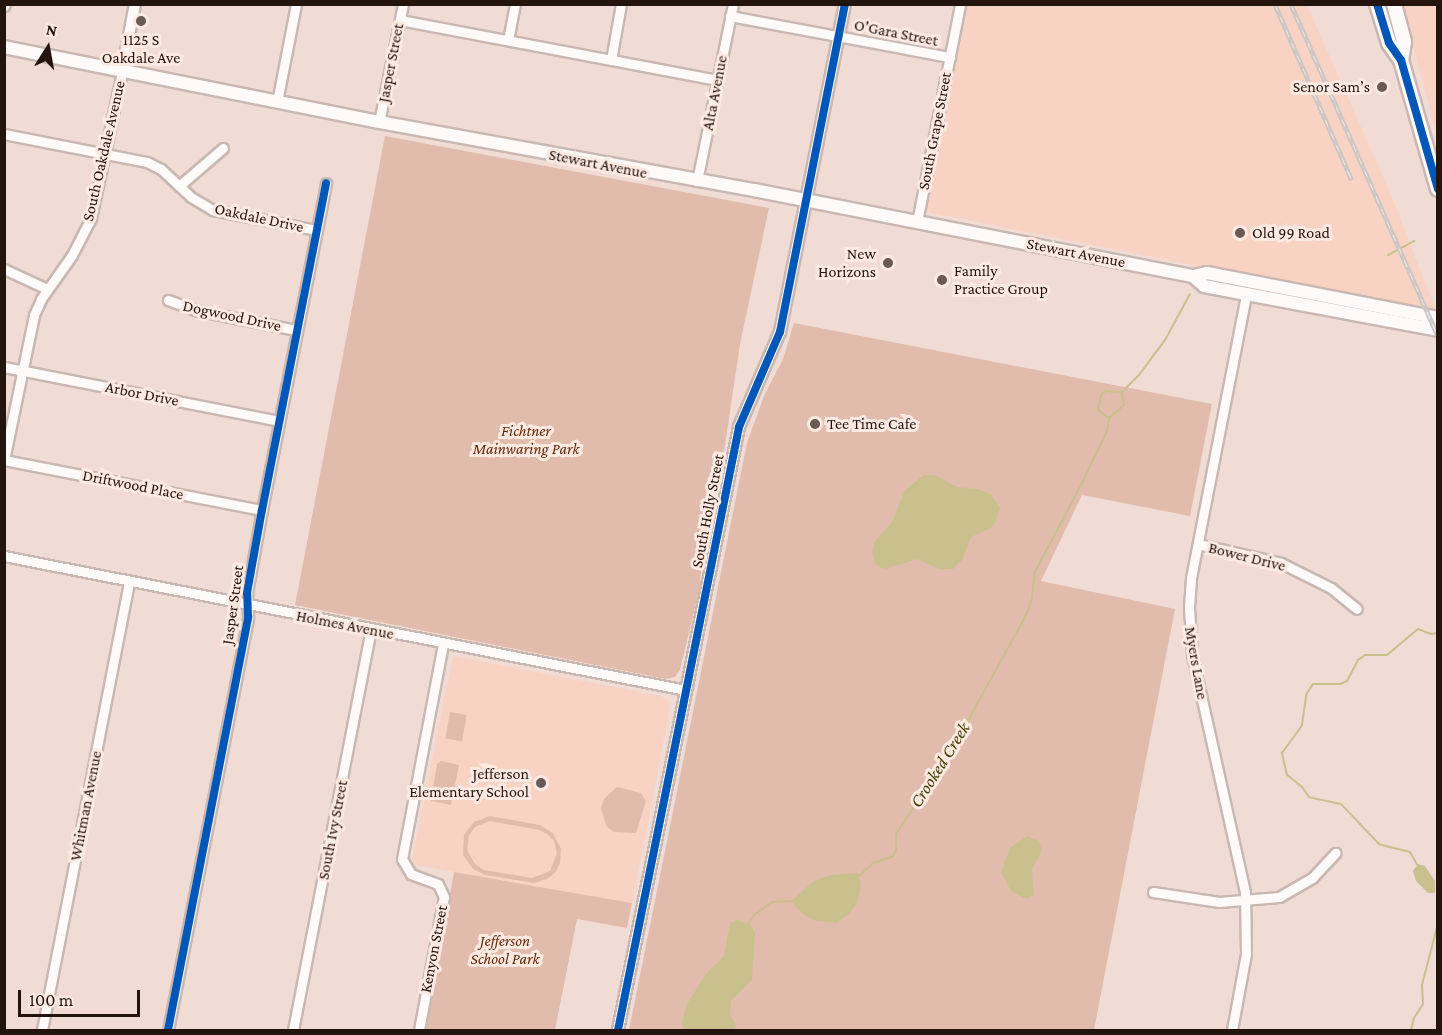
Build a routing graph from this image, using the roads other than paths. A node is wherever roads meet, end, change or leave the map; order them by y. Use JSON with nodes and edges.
{"nodes":[{"id":1,"x":135,"y":4,"type":"edge"},
{"id":2,"x":296,"y":4,"type":"edge"},
{"id":3,"x":403,"y":4,"type":"edge"},
{"id":4,"x":515,"y":4,"type":"edge"},
{"id":5,"x":621,"y":4,"type":"edge"},
{"id":6,"x":733,"y":4,"type":"edge"},
{"id":7,"x":845,"y":4,"type":"edge"},
{"id":8,"x":960,"y":4,"type":"edge"},
{"id":9,"x":1377,"y":4,"type":"edge"},
{"id":10,"x":1385,"y":4,"type":"edge"},
{"id":11,"x":1394,"y":4,"type":"edge"},
{"id":12,"x":730,"y":16,"type":"junction"},
{"id":13,"x":1398,"y":19,"type":"junction"},
{"id":14,"x":400,"y":20,"type":"junction"},
{"id":15,"x":839,"y":36,"type":"junction"},
{"id":16,"x":508,"y":40,"type":"junction"},
{"id":17,"x":4,"y":47,"type":"edge"},
{"id":18,"x":950,"y":57,"type":"junction"},
{"id":19,"x":610,"y":60,"type":"junction"},
{"id":20,"x":1401,"y":60,"type":"junction"},
{"id":21,"x":122,"y":72,"type":"junction"},
{"id":22,"x":717,"y":80,"type":"junction"},
{"id":23,"x":278,"y":102,"type":"junction"},
{"id":24,"x":379,"y":122,"type":"junction"},
{"id":25,"x":4,"y":134,"type":"edge"},
{"id":26,"x":222,"y":148,"type":"dead end"},
{"id":27,"x":105,"y":154,"type":"junction"},
{"id":28,"x":697,"y":181,"type":"junction"},
{"id":29,"x":326,"y":183,"type":"dead end"},
{"id":30,"x":179,"y":186,"type":"junction"},
{"id":31,"x":1437,"y":189,"type":"edge"},
{"id":32,"x":806,"y":201,"type":"junction"},
{"id":33,"x":917,"y":222,"type":"junction"},
{"id":34,"x":316,"y":230,"type":"junction"},
{"id":35,"x":4,"y":269,"type":"edge"},
{"id":36,"x":1193,"y":276,"type":"junction"},
{"id":37,"x":47,"y":289,"type":"junction"},
{"id":38,"x":1246,"y":294,"type":"junction"},
{"id":39,"x":1323,"y":295,"type":"junction"},
{"id":40,"x":168,"y":300,"type":"dead end"},
{"id":41,"x":1437,"y":318,"type":"edge"},
{"id":42,"x":296,"y":330,"type":"junction"},
{"id":43,"x":1437,"y":330,"type":"edge"},
{"id":44,"x":4,"y":367,"type":"edge"},
{"id":45,"x":22,"y":370,"type":"junction"},
{"id":46,"x":279,"y":421,"type":"junction"},
{"id":47,"x":5,"y":460,"type":"edge"},
{"id":48,"x":262,"y":510,"type":"junction"},
{"id":49,"x":1197,"y":544,"type":"junction"},
{"id":50,"x":4,"y":556,"type":"edge"},
{"id":51,"x":129,"y":582,"type":"junction"},
{"id":52,"x":247,"y":606,"type":"junction"},
{"id":53,"x":1357,"y":609,"type":"dead end"},
{"id":54,"x":370,"y":630,"type":"junction"},
{"id":55,"x":442,"y":644,"type":"junction"},
{"id":56,"x":686,"y":690,"type":"junction"},
{"id":57,"x":1335,"y":853,"type":"dead end"},
{"id":58,"x":1153,"y":892,"type":"dead end"},
{"id":59,"x":1245,"y":900,"type":"junction"},
{"id":60,"x":42,"y":1030,"type":"edge"},
{"id":61,"x":168,"y":1030,"type":"edge"},
{"id":62,"x":293,"y":1030,"type":"edge"},
{"id":63,"x":419,"y":1030,"type":"edge"},
{"id":64,"x":618,"y":1030,"type":"edge"},
{"id":65,"x":1232,"y":1030,"type":"edge"}],
"edges":[{"from":1,"to":21,"type":"street","name":"South Oakdale Avenue"},
{"from":2,"to":23,"type":"street"},
{"from":3,"to":14,"type":"street","name":"Jasper Street"},
{"from":4,"to":16,"type":"street"},
{"from":5,"to":19,"type":"street"},
{"from":6,"to":12,"type":"street","name":"Alta Avenue"},
{"from":7,"to":15,"type":"street","name":"South Holly Street"},
{"from":8,"to":18,"type":"street","name":"South Grape Street"},
{"from":9,"to":20,"type":"main road"},
{"from":10,"to":13,"type":"main road"},
{"from":11,"to":13,"type":"main road"},
{"from":12,"to":15,"type":"street","name":"O'Gara Street"},
{"from":12,"to":22,"type":"street","name":"Alta Avenue"},
{"from":13,"to":20,"type":"main road"},
{"from":14,"to":16,"type":"street"},
{"from":14,"to":24,"type":"street","name":"Jasper Street"},
{"from":15,"to":18,"type":"street","name":"O'Gara Street"},
{"from":15,"to":32,"type":"street","name":"South Holly Street"},
{"from":16,"to":19,"type":"street"},
{"from":17,"to":21,"type":"main road","name":"Stewart Avenue"},
{"from":18,"to":33,"type":"street","name":"South Grape Street"},
{"from":19,"to":22,"type":"street"},
{"from":20,"to":31,"type":"main road"},
{"from":21,"to":23,"type":"main road","name":"Stewart Avenue"},
{"from":21,"to":27,"type":"street","name":"South Oakdale Avenue"},
{"from":22,"to":28,"type":"street","name":"Alta Avenue"},
{"from":23,"to":24,"type":"main road","name":"Stewart Avenue"},
{"from":24,"to":28,"type":"main road","name":"Stewart Avenue"},
{"from":25,"to":27,"type":"street","name":"Oakdale Drive"},
{"from":26,"to":30,"type":"street"},
{"from":27,"to":30,"type":"street","name":"Oakdale Drive"},
{"from":27,"to":37,"type":"street","name":"South Oakdale Avenue"},
{"from":28,"to":32,"type":"main road","name":"Stewart Avenue"},
{"from":29,"to":34,"type":"street","name":"Jasper Street"},
{"from":30,"to":34,"type":"street","name":"Oakdale Drive"},
{"from":32,"to":33,"type":"main road","name":"Stewart Avenue"},
{"from":32,"to":56,"type":"street","name":"South Holly Street"},
{"from":33,"to":36,"type":"main road","name":"Stewart Avenue"},
{"from":34,"to":42,"type":"street","name":"Jasper Street"},
{"from":35,"to":37,"type":"street"},
{"from":36,"to":38,"type":"main road","name":"Stewart Avenue"},
{"from":36,"to":39,"type":"main road","name":"Stewart Avenue"},
{"from":37,"to":45,"type":"street","name":"South Oakdale Avenue"},
{"from":38,"to":39,"type":"main road"},
{"from":38,"to":43,"type":"main road","name":"Stewart Avenue"},
{"from":38,"to":49,"type":"street","name":"Myers Lane"},
{"from":39,"to":41,"type":"main road","name":"Stewart Avenue"},
{"from":40,"to":42,"type":"street","name":"Dogwood Drive"},
{"from":42,"to":46,"type":"street","name":"Jasper Street"},
{"from":44,"to":45,"type":"street","name":"Arbor Drive"},
{"from":45,"to":46,"type":"street","name":"Arbor Drive"},
{"from":45,"to":47,"type":"street","name":"South Oakdale Avenue"},
{"from":46,"to":48,"type":"street","name":"Jasper Street"},
{"from":47,"to":48,"type":"street","name":"Driftwood Place"},
{"from":48,"to":52,"type":"street","name":"Jasper Street"},
{"from":49,"to":53,"type":"street","name":"Bower Drive"},
{"from":49,"to":59,"type":"street","name":"Myers Lane"},
{"from":50,"to":51,"type":"street","name":"Holmes Avenue"},
{"from":51,"to":52,"type":"street","name":"Holmes Avenue"},
{"from":51,"to":60,"type":"street","name":"Whitman Avenue"},
{"from":52,"to":54,"type":"street","name":"Holmes Avenue"},
{"from":52,"to":61,"type":"street","name":"Jasper Street"},
{"from":54,"to":55,"type":"street","name":"Holmes Avenue"},
{"from":54,"to":62,"type":"street","name":"South Ivy Street"},
{"from":55,"to":56,"type":"street","name":"Holmes Avenue"},
{"from":55,"to":63,"type":"street","name":"Kenyon Street"},
{"from":56,"to":64,"type":"street","name":"South Holly Street"},
{"from":57,"to":59,"type":"street"},
{"from":58,"to":59,"type":"street"},
{"from":59,"to":65,"type":"street","name":"Myers Lane"}]}
